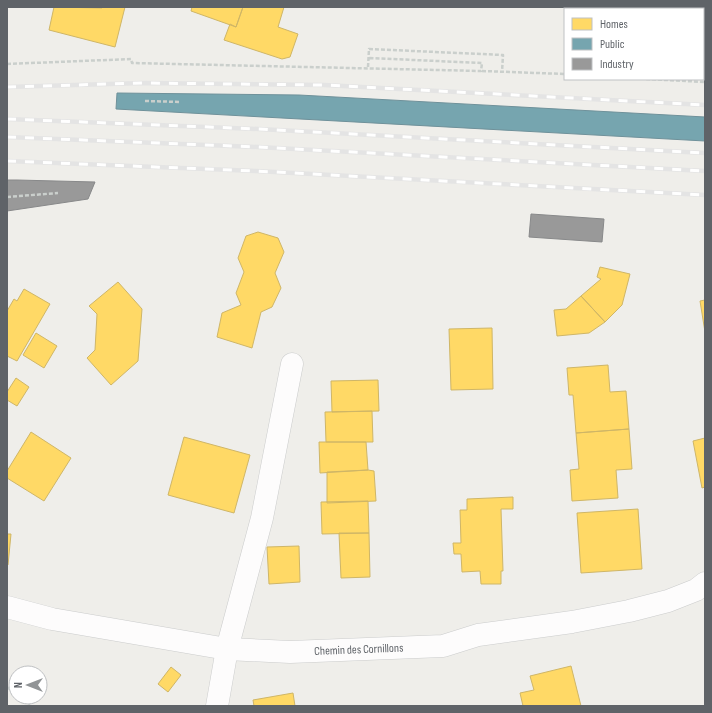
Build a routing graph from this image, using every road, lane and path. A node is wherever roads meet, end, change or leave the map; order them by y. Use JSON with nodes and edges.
{"nodes":[{"id":1,"x":368,"y":58,"type":"junction"},
{"id":2,"x":7,"y":64,"type":"edge"},
{"id":3,"x":368,"y":67,"type":"junction"},
{"id":4,"x":481,"y":71,"type":"junction"},
{"id":5,"x":502,"y":72,"type":"junction"},
{"id":6,"x":564,"y":74,"type":"edge"},
{"id":7,"x":666,"y":80,"type":"edge"},
{"id":8,"x":705,"y":82,"type":"edge"},
{"id":9,"x":145,"y":101,"type":"dead end"},
{"id":10,"x":181,"y":102,"type":"dead end"},
{"id":11,"x":58,"y":193,"type":"dead end"},
{"id":12,"x":7,"y":197,"type":"edge"},
{"id":13,"x":292,"y":364,"type":"dead end"},
{"id":14,"x":705,"y":583,"type":"edge"},
{"id":15,"x":7,"y":607,"type":"edge"},
{"id":16,"x":227,"y":649,"type":"junction"},
{"id":17,"x":216,"y":706,"type":"edge"}],
"edges":[{"from":1,"to":3,"type":"path"},
{"from":1,"to":4,"type":"path"},
{"from":1,"to":5,"type":"path"},
{"from":2,"to":3,"type":"path"},
{"from":3,"to":4,"type":"path"},
{"from":4,"to":5,"type":"path"},
{"from":5,"to":6,"type":"path"},
{"from":7,"to":8,"type":"path"},
{"from":9,"to":10,"type":"path"},
{"from":11,"to":12,"type":"path"},
{"from":13,"to":16,"type":"street"},
{"from":14,"to":16,"type":"street","name":"Chemin des Cornillons"},
{"from":15,"to":16,"type":"street","name":"Chemin des Cornillons"},
{"from":16,"to":17,"type":"street"}]}
